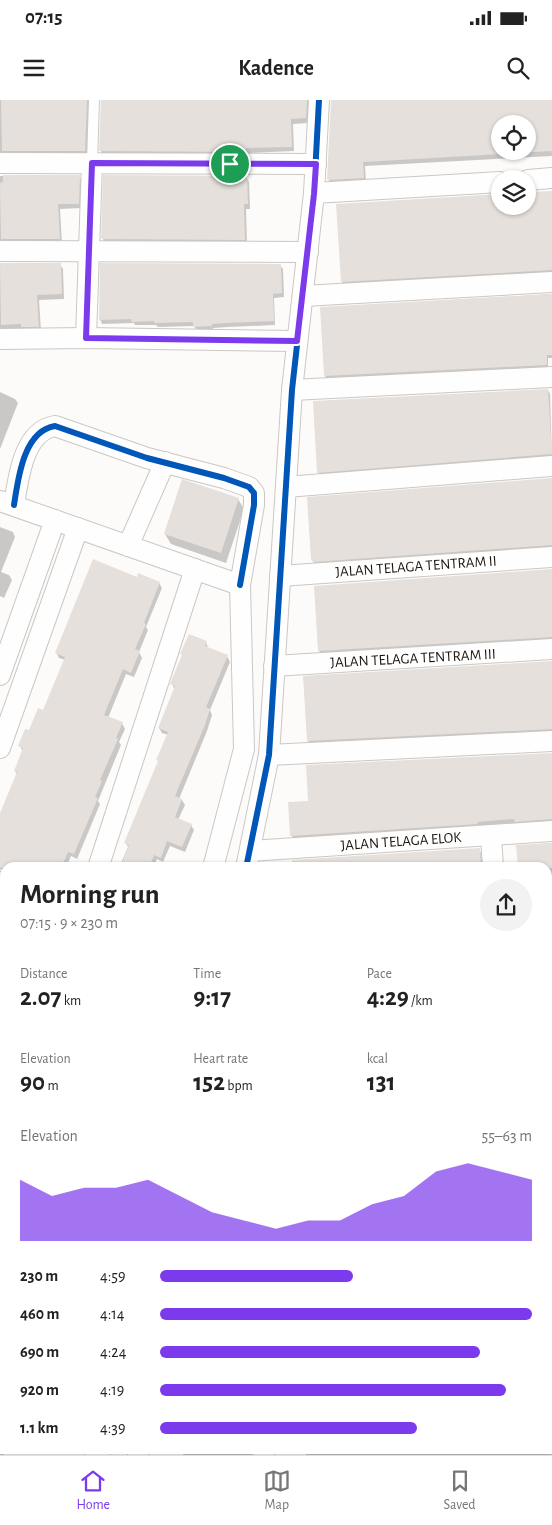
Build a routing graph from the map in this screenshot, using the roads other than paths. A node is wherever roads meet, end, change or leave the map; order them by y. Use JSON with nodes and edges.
{"nodes":[{"id":1,"x":94,"y":100,"type":"edge"},
{"id":2,"x":319,"y":100,"type":"edge"},
{"id":3,"x":0,"y":163,"type":"edge"},
{"id":4,"x":92,"y":163,"type":"junction"},
{"id":5,"x":316,"y":164,"type":"junction"},
{"id":6,"x":552,"y":178,"type":"edge"},
{"id":7,"x":536,"y":179,"type":"edge"},
{"id":8,"x":491,"y":183,"type":"edge"},
{"id":9,"x":314,"y":194,"type":"junction"},
{"id":10,"x":0,"y":251,"type":"edge"},
{"id":11,"x":89,"y":252,"type":"junction"},
{"id":12,"x":308,"y":252,"type":"junction"},
{"id":13,"x":552,"y":282,"type":"edge"},
{"id":14,"x":303,"y":296,"type":"junction"},
{"id":15,"x":86,"y":338,"type":"junction"},
{"id":16,"x":0,"y":339,"type":"edge"},
{"id":17,"x":297,"y":341,"type":"junction"},
{"id":18,"x":552,"y":377,"type":"edge"},
{"id":19,"x":292,"y":390,"type":"junction"},
{"id":20,"x":165,"y":462,"type":"junction"},
{"id":21,"x":552,"y":466,"type":"edge"},
{"id":22,"x":286,"y":487,"type":"junction"},
{"id":23,"x":7,"y":503,"type":"edge"},
{"id":24,"x":55,"y":520,"type":"junction"},
{"id":25,"x":78,"y":528,"type":"junction"},
{"id":26,"x":128,"y":546,"type":"junction"},
{"id":27,"x":552,"y":557,"type":"edge"},
{"id":28,"x":195,"y":569,"type":"junction"},
{"id":29,"x":280,"y":576,"type":"junction"},
{"id":30,"x":240,"y":585,"type":"junction"},
{"id":31,"x":552,"y":649,"type":"edge"},
{"id":32,"x":274,"y":666,"type":"junction"},
{"id":33,"x":0,"y":675,"type":"edge"},
{"id":34,"x":552,"y":741,"type":"edge"},
{"id":35,"x":0,"y":748,"type":"edge"},
{"id":36,"x":269,"y":755,"type":"junction"},
{"id":37,"x":552,"y":830,"type":"edge"},
{"id":38,"x":491,"y":835,"type":"junction"},
{"id":39,"x":248,"y":859,"type":"edge"},
{"id":40,"x":100,"y":862,"type":"edge"},
{"id":41,"x":215,"y":862,"type":"edge"},
{"id":42,"x":493,"y":862,"type":"edge"}],
"edges":[{"from":1,"to":4,"type":"lane"},
{"from":2,"to":5,"type":"street"},
{"from":3,"to":4,"type":"street"},
{"from":4,"to":5,"type":"street"},
{"from":4,"to":11,"type":"street"},
{"from":5,"to":9,"type":"street"},
{"from":6,"to":7,"type":"street"},
{"from":8,"to":9,"type":"street"},
{"from":9,"to":12,"type":"street"},
{"from":10,"to":11,"type":"street"},
{"from":11,"to":12,"type":"street"},
{"from":11,"to":15,"type":"street"},
{"from":12,"to":14,"type":"street"},
{"from":13,"to":14,"type":"street"},
{"from":14,"to":17,"type":"street"},
{"from":15,"to":16,"type":"street"},
{"from":15,"to":17,"type":"street"},
{"from":17,"to":19,"type":"street"},
{"from":18,"to":19,"type":"street"},
{"from":19,"to":22,"type":"street"},
{"from":20,"to":23,"type":"street"},
{"from":20,"to":26,"type":"street"},
{"from":20,"to":30,"type":"street"},
{"from":21,"to":22,"type":"street"},
{"from":22,"to":29,"type":"street"},
{"from":23,"to":24,"type":"street"},
{"from":24,"to":25,"type":"street"},
{"from":24,"to":33,"type":"street"},
{"from":25,"to":26,"type":"street"},
{"from":25,"to":35,"type":"street"},
{"from":26,"to":28,"type":"street"},
{"from":27,"to":29,"type":"street","name":"JALAN TELAGA TENTRAM II"},
{"from":28,"to":30,"type":"street"},
{"from":28,"to":40,"type":"street"},
{"from":29,"to":32,"type":"street"},
{"from":30,"to":41,"type":"street"},
{"from":31,"to":32,"type":"street","name":"JALAN TELAGA TENTRAM III"},
{"from":32,"to":36,"type":"street"},
{"from":34,"to":36,"type":"street"},
{"from":36,"to":39,"type":"street"},
{"from":37,"to":38,"type":"street","name":"JALAN TELAGA ELOK"},
{"from":38,"to":39,"type":"street","name":"JALAN TELAGA ELOK"},
{"from":38,"to":42,"type":"street"}]}
